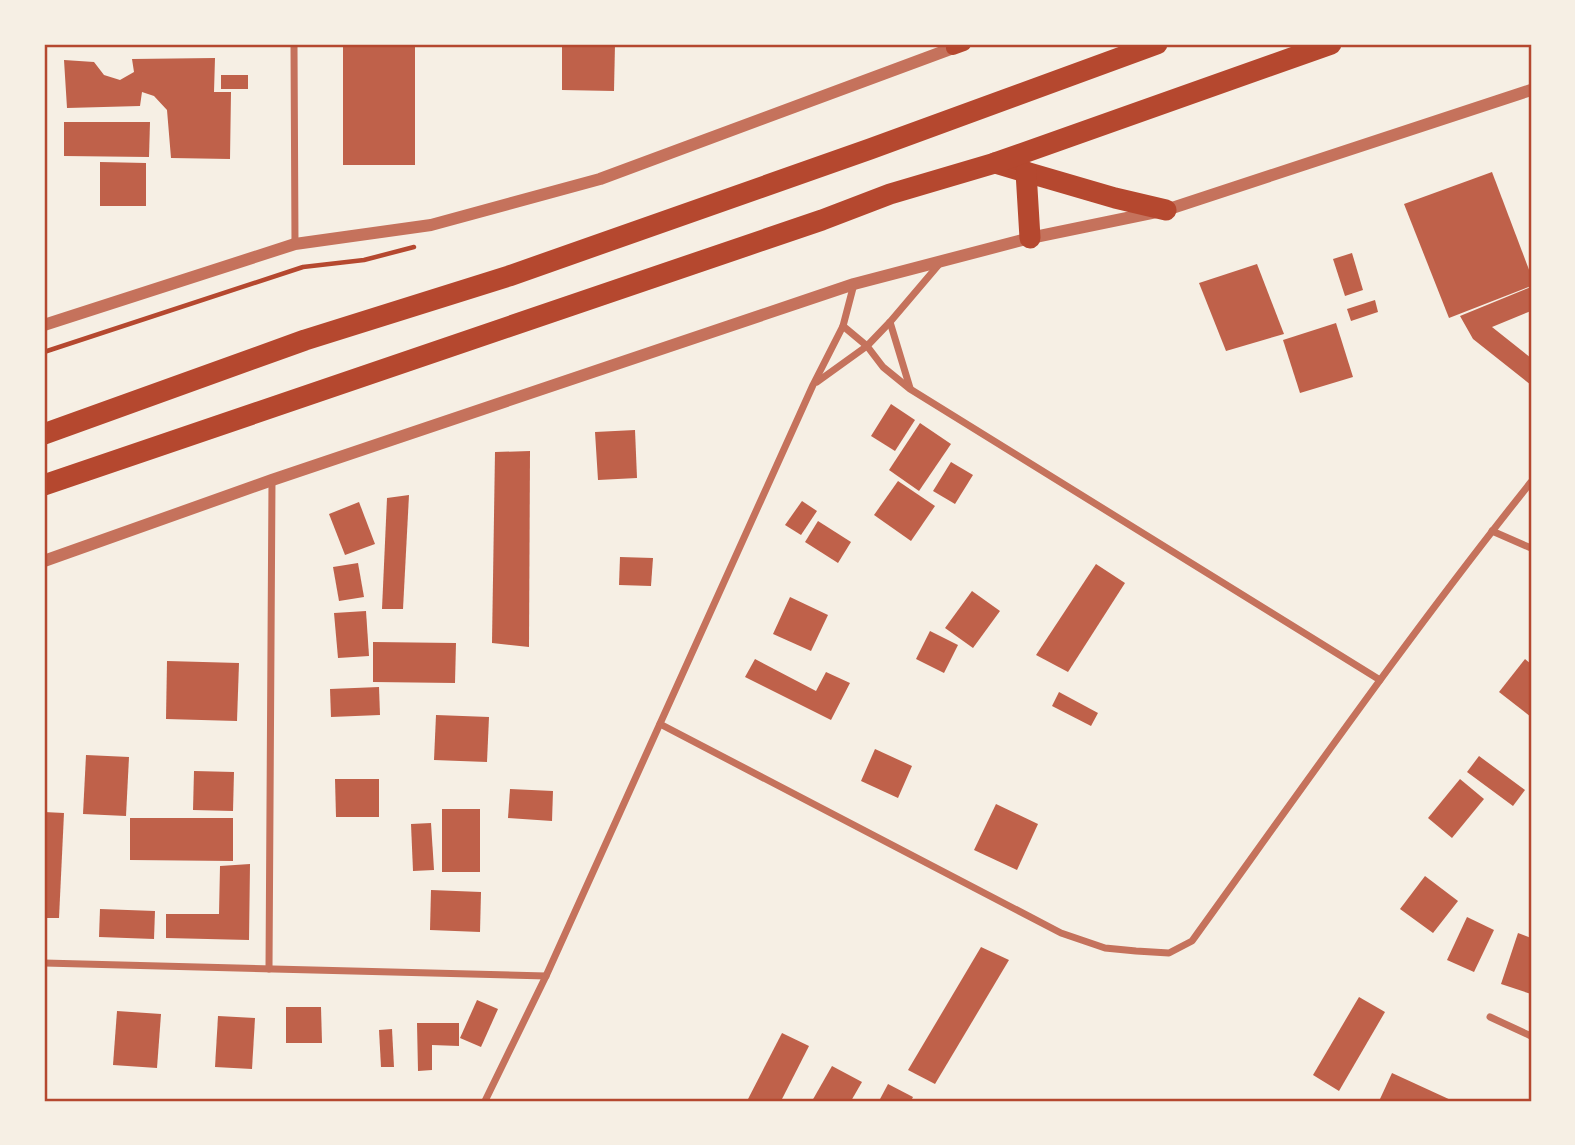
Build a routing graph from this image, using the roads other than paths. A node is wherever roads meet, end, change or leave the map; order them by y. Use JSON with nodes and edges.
{"nodes":[{"id":1,"x":294,"y":44,"type":"edge"},
{"id":2,"x":1157,"y":44,"type":"edge"},
{"id":3,"x":1331,"y":44,"type":"edge"},
{"id":4,"x":957,"y":45,"type":"edge"},
{"id":5,"x":1531,"y":90,"type":"edge"},
{"id":6,"x":995,"y":163,"type":"junction"},
{"id":7,"x":1026,"y":172,"type":"junction"},
{"id":8,"x":1166,"y":209,"type":"junction"},
{"id":9,"x":1030,"y":238,"type":"junction"},
{"id":10,"x":295,"y":244,"type":"junction"},
{"id":11,"x":941,"y":262,"type":"junction"},
{"id":12,"x":855,"y":284,"type":"junction"},
{"id":13,"x":890,"y":322,"type":"junction"},
{"id":14,"x":44,"y":325,"type":"edge"},
{"id":15,"x":843,"y":326,"type":"junction"},
{"id":16,"x":867,"y":346,"type":"junction"},
{"id":17,"x":813,"y":385,"type":"junction"},
{"id":18,"x":910,"y":389,"type":"junction"},
{"id":19,"x":44,"y":434,"type":"edge"},
{"id":20,"x":272,"y":480,"type":"junction"},
{"id":21,"x":1531,"y":482,"type":"edge"},
{"id":22,"x":44,"y":485,"type":"edge"},
{"id":23,"x":1492,"y":531,"type":"junction"},
{"id":24,"x":1531,"y":548,"type":"edge"},
{"id":25,"x":44,"y":561,"type":"edge"},
{"id":26,"x":1380,"y":680,"type":"junction"},
{"id":27,"x":660,"y":724,"type":"junction"},
{"id":28,"x":44,"y":963,"type":"edge"},
{"id":29,"x":268,"y":969,"type":"junction"},
{"id":30,"x":546,"y":976,"type":"junction"},
{"id":31,"x":1490,"y":1017,"type":"dead end"},
{"id":32,"x":1531,"y":1036,"type":"edge"},
{"id":33,"x":485,"y":1101,"type":"edge"}],
"edges":[{"from":1,"to":10,"type":"street"},
{"from":2,"to":19,"type":"highway"},
{"from":3,"to":6,"type":"highway"},
{"from":4,"to":10,"type":"street"},
{"from":5,"to":8,"type":"street"},
{"from":6,"to":7,"type":"highway"},
{"from":6,"to":22,"type":"highway"},
{"from":7,"to":8,"type":"highway"},
{"from":7,"to":9,"type":"highway"},
{"from":8,"to":9,"type":"street"},
{"from":9,"to":11,"type":"street"},
{"from":10,"to":14,"type":"street"},
{"from":11,"to":12,"type":"street"},
{"from":11,"to":13,"type":"street"},
{"from":12,"to":15,"type":"street"},
{"from":12,"to":20,"type":"street"},
{"from":13,"to":16,"type":"street"},
{"from":13,"to":18,"type":"street"},
{"from":15,"to":16,"type":"street"},
{"from":15,"to":17,"type":"street"},
{"from":16,"to":17,"type":"street"},
{"from":16,"to":18,"type":"street"},
{"from":17,"to":27,"type":"street"},
{"from":18,"to":26,"type":"street"},
{"from":20,"to":25,"type":"street"},
{"from":20,"to":29,"type":"street"},
{"from":21,"to":23,"type":"street"},
{"from":23,"to":24,"type":"street"},
{"from":23,"to":26,"type":"street"},
{"from":26,"to":27,"type":"street"},
{"from":27,"to":30,"type":"street"},
{"from":28,"to":29,"type":"street"},
{"from":29,"to":30,"type":"street"},
{"from":30,"to":33,"type":"street"},
{"from":31,"to":32,"type":"street"}]}
